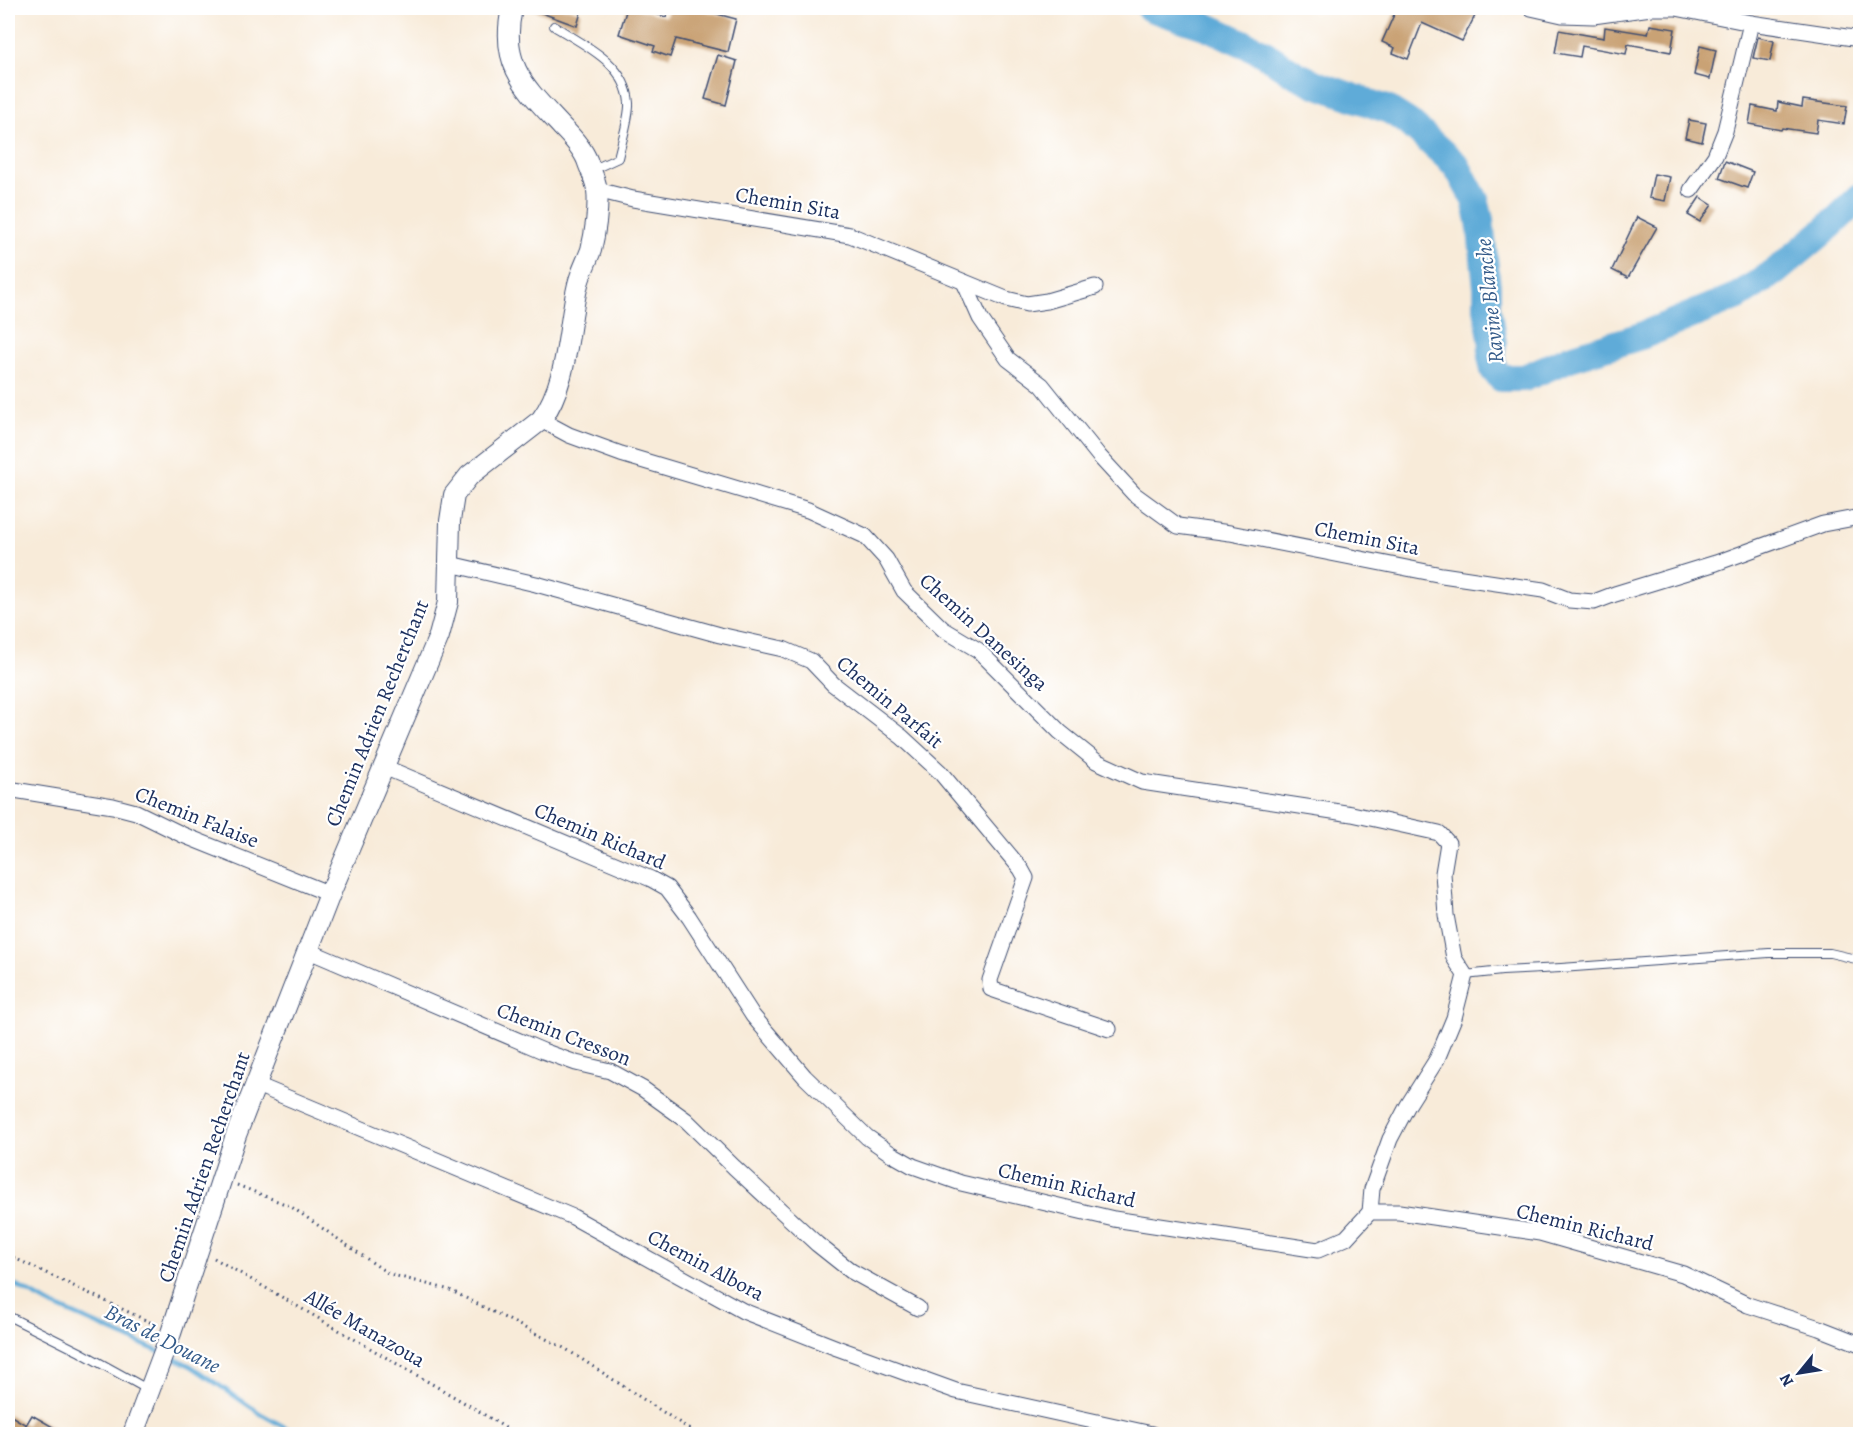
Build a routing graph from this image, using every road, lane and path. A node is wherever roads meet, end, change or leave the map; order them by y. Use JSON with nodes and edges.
{"nodes":[{"id":1,"x":1531,"y":8,"type":"edge"},
{"id":2,"x":511,"y":10,"type":"edge"},
{"id":3,"x":1751,"y":23,"type":"junction"},
{"id":4,"x":554,"y":26,"type":"dead end"},
{"id":5,"x":1860,"y":39,"type":"edge"},
{"id":6,"x":590,"y":171,"type":"junction"},
{"id":7,"x":597,"y":190,"type":"junction"},
{"id":8,"x":1691,"y":190,"type":"dead end"},
{"id":9,"x":964,"y":282,"type":"junction"},
{"id":10,"x":1095,"y":287,"type":"dead end"},
{"id":11,"x":541,"y":420,"type":"junction"},
{"id":12,"x":1860,"y":517,"type":"edge"},
{"id":13,"x":450,"y":564,"type":"junction"},
{"id":14,"x":384,"y":767,"type":"junction"},
{"id":15,"x":8,"y":789,"type":"edge"},
{"id":16,"x":330,"y":894,"type":"junction"},
{"id":17,"x":309,"y":951,"type":"junction"},
{"id":18,"x":1860,"y":960,"type":"edge"},
{"id":19,"x":1465,"y":975,"type":"junction"},
{"id":20,"x":1108,"y":1029,"type":"dead end"},
{"id":21,"x":257,"y":1085,"type":"junction"},
{"id":22,"x":223,"y":1179,"type":"junction"},
{"id":23,"x":1370,"y":1212,"type":"junction"},
{"id":24,"x":199,"y":1250,"type":"junction"},
{"id":25,"x":8,"y":1255,"type":"edge"},
{"id":26,"x":918,"y":1308,"type":"dead end"},
{"id":27,"x":8,"y":1316,"type":"edge"},
{"id":28,"x":171,"y":1333,"type":"junction"},
{"id":29,"x":1860,"y":1344,"type":"edge"},
{"id":30,"x":151,"y":1384,"type":"junction"},
{"id":31,"x":133,"y":1434,"type":"edge"},
{"id":32,"x":515,"y":1434,"type":"edge"},
{"id":33,"x":697,"y":1434,"type":"edge"},
{"id":34,"x":1152,"y":1434,"type":"edge"}],
"edges":[{"from":1,"to":3,"type":"street"},
{"from":2,"to":6,"type":"main road","name":"Chemin Adrien Recherchant"},
{"from":3,"to":5,"type":"street"},
{"from":3,"to":8,"type":"street"},
{"from":4,"to":6,"type":"lane"},
{"from":6,"to":7,"type":"main road","name":"Chemin Adrien Recherchant"},
{"from":7,"to":9,"type":"street","name":"Chemin Sita"},
{"from":7,"to":11,"type":"main road","name":"Chemin Adrien Recherchant"},
{"from":9,"to":10,"type":"street","name":"Chemin Sita"},
{"from":9,"to":12,"type":"street","name":"Chemin Sita"},
{"from":11,"to":13,"type":"main road","name":"Chemin Adrien Recherchant"},
{"from":11,"to":19,"type":"street","name":"Chemin Danesinga"},
{"from":13,"to":14,"type":"main road","name":"Chemin Adrien Recherchant"},
{"from":13,"to":20,"type":"street","name":"Chemin Parfait"},
{"from":14,"to":16,"type":"main road","name":"Chemin Adrien Recherchant"},
{"from":14,"to":23,"type":"street","name":"Chemin Richard"},
{"from":15,"to":16,"type":"street","name":"Chemin Falaise"},
{"from":16,"to":17,"type":"main road","name":"Chemin Adrien Recherchant"},
{"from":17,"to":21,"type":"main road","name":"Chemin Adrien Recherchant"},
{"from":17,"to":26,"type":"street","name":"Chemin Cresson"},
{"from":18,"to":19,"type":"lane"},
{"from":19,"to":23,"type":"street"},
{"from":21,"to":22,"type":"main road","name":"Chemin Adrien Recherchant"},
{"from":21,"to":34,"type":"street","name":"Chemin Albora"},
{"from":22,"to":24,"type":"main road","name":"Chemin Adrien Recherchant"},
{"from":22,"to":33,"type":"path"},
{"from":23,"to":29,"type":"street","name":"Chemin Richard"},
{"from":24,"to":28,"type":"main road","name":"Chemin Adrien Recherchant"},
{"from":24,"to":32,"type":"path","name":"Allée Manazoua"},
{"from":25,"to":28,"type":"path"},
{"from":27,"to":30,"type":"lane"},
{"from":28,"to":30,"type":"main road","name":"Chemin Adrien Recherchant"},
{"from":30,"to":31,"type":"main road","name":"Chemin Adrien Recherchant"}]}
